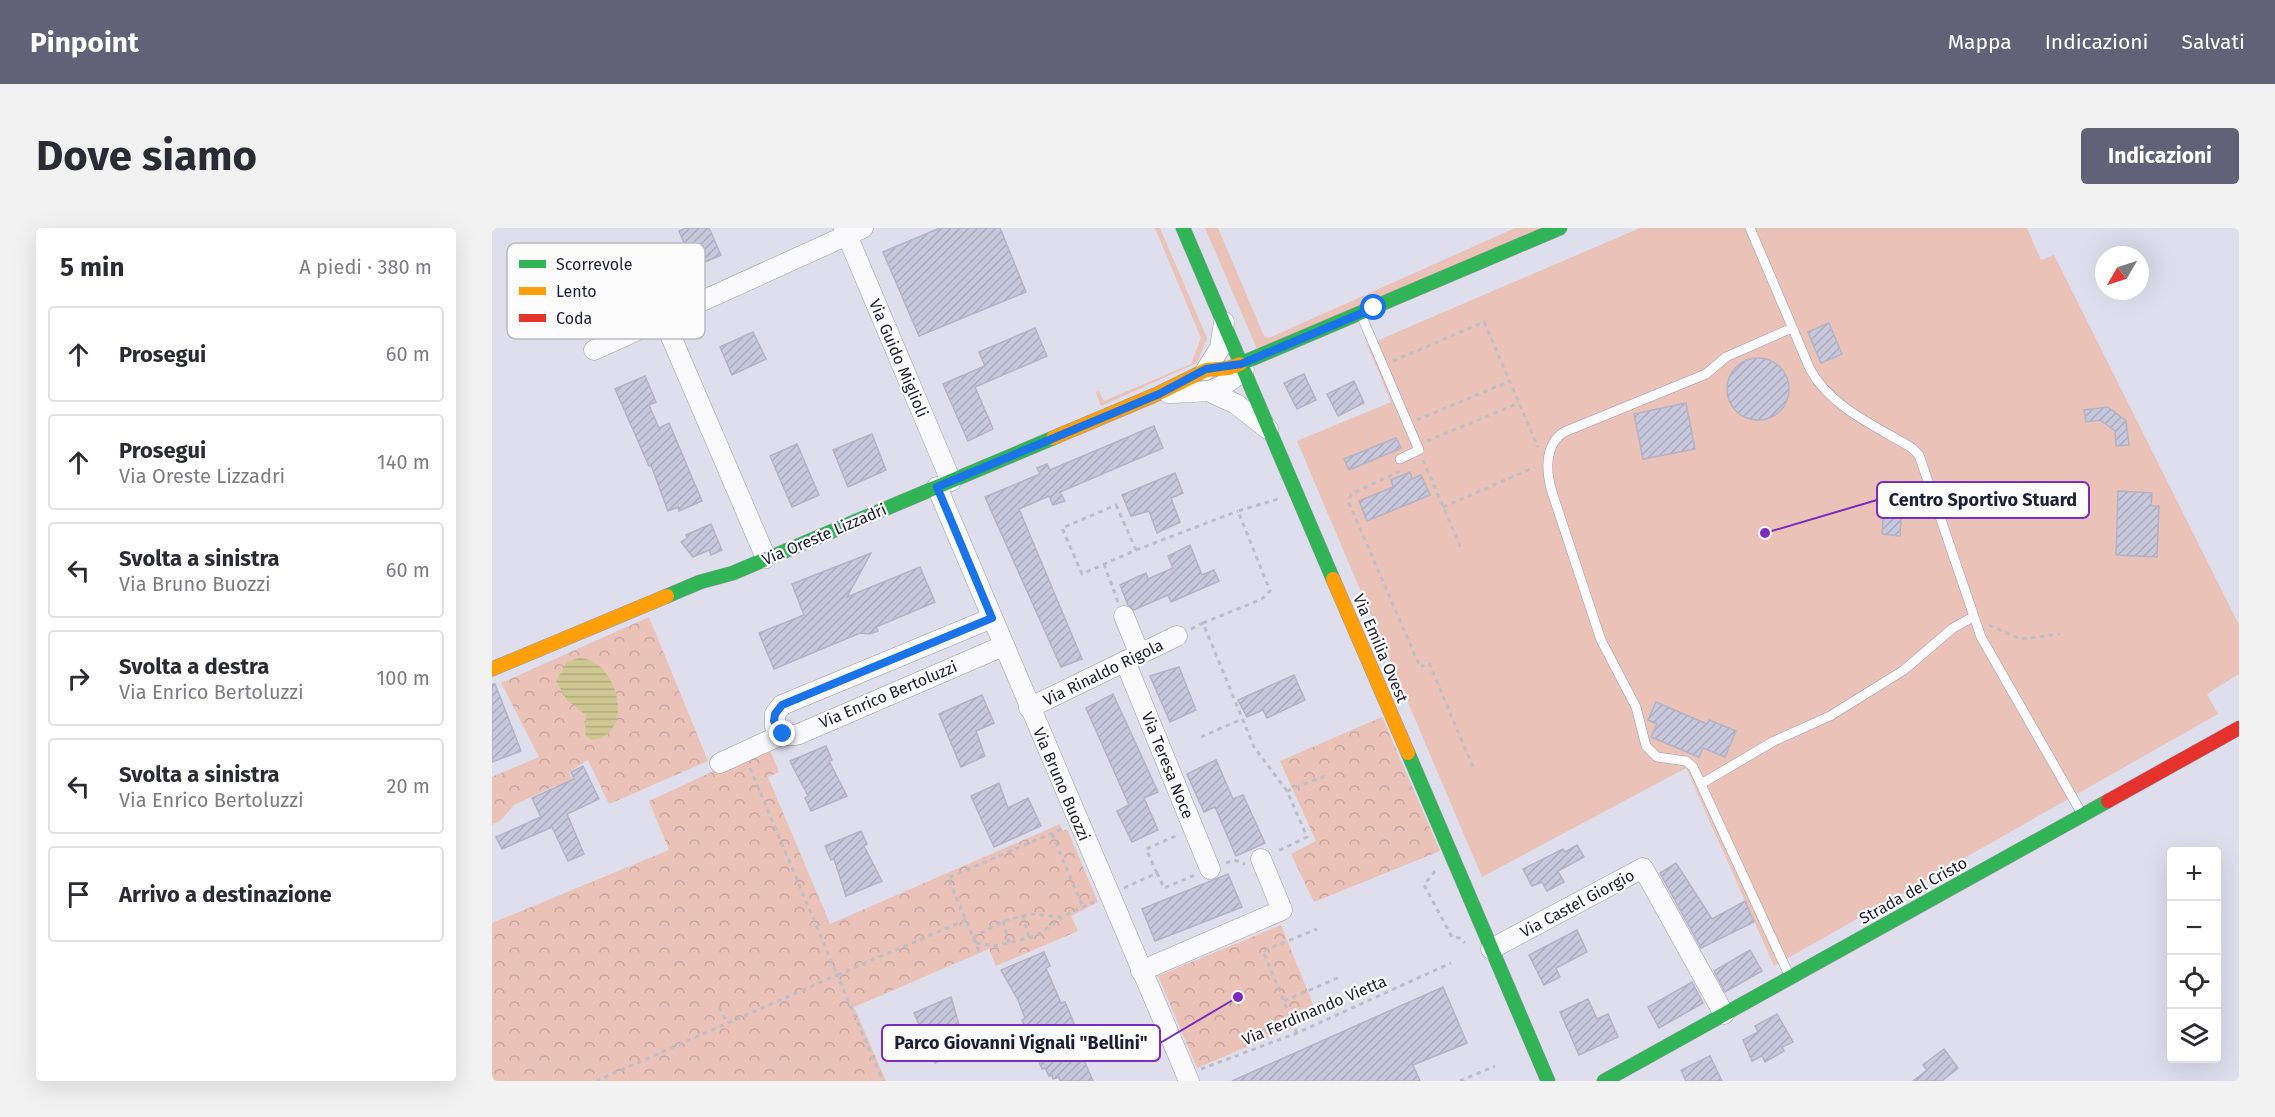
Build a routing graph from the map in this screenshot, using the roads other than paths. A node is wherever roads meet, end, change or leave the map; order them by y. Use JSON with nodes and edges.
{"nodes":[{"id":1,"x":1184,"y":228,"type":"edge"},
{"id":2,"x":1560,"y":228,"type":"edge"},
{"id":3,"x":1750,"y":228,"type":"edge"},
{"id":4,"x":851,"y":230,"type":"edge"},
{"id":5,"x":705,"y":298,"type":"edge"},
{"id":6,"x":1360,"y":314,"type":"junction"},
{"id":7,"x":1224,"y":322,"type":"junction"},
{"id":8,"x":1792,"y":328,"type":"junction"},
{"id":9,"x":618,"y":339,"type":"edge"},
{"id":10,"x":672,"y":339,"type":"edge"},
{"id":11,"x":594,"y":350,"type":"dead end"},
{"id":12,"x":1243,"y":366,"type":"junction"},
{"id":13,"x":1206,"y":369,"type":"junction"},
{"id":14,"x":1210,"y":392,"type":"junction"},
{"id":15,"x":1155,"y":395,"type":"junction"},
{"id":16,"x":1272,"y":437,"type":"junction"},
{"id":17,"x":1400,"y":459,"type":"dead end"},
{"id":18,"x":944,"y":484,"type":"junction"},
{"id":19,"x":766,"y":558,"type":"junction"},
{"id":20,"x":1124,"y":616,"type":"road end"},
{"id":21,"x":992,"y":618,"type":"junction"},
{"id":22,"x":1974,"y":620,"type":"junction"},
{"id":23,"x":1177,"y":636,"type":"dead end"},
{"id":24,"x":1003,"y":646,"type":"junction"},
{"id":25,"x":1133,"y":658,"type":"junction"},
{"id":26,"x":492,"y":669,"type":"edge"},
{"id":27,"x":1029,"y":708,"type":"junction"},
{"id":28,"x":2239,"y":728,"type":"edge"},
{"id":29,"x":783,"y":734,"type":"junction"},
{"id":30,"x":720,"y":763,"type":"dead end"},
{"id":31,"x":1701,"y":784,"type":"junction"},
{"id":32,"x":2082,"y":814,"type":"junction"},
{"id":33,"x":1261,"y":859,"type":"dead end"},
{"id":34,"x":1200,"y":869,"type":"dead end"},
{"id":35,"x":1491,"y":949,"type":"junction"},
{"id":36,"x":1141,"y":971,"type":"junction"},
{"id":37,"x":1790,"y":977,"type":"junction"},
{"id":38,"x":1724,"y":1014,"type":"junction"},
{"id":39,"x":1187,"y":1078,"type":"edge"},
{"id":40,"x":1548,"y":1081,"type":"edge"},
{"id":41,"x":1604,"y":1081,"type":"edge"}],
"edges":[{"from":1,"to":7,"type":"street","name":"Via Emilia Ovest"},
{"from":2,"to":6,"type":"street","name":"Via Oreste Lizzadri"},
{"from":3,"to":8,"type":"lane"},
{"from":4,"to":5,"type":"street"},
{"from":4,"to":18,"type":"street","name":"Via Guido Miglioli"},
{"from":6,"to":12,"type":"street","name":"Via Oreste Lizzadri"},
{"from":6,"to":17,"type":"lane"},
{"from":7,"to":12,"type":"street","name":"Via Emilia Ovest"},
{"from":7,"to":13,"type":"street"},
{"from":8,"to":22,"type":"lane"},
{"from":8,"to":31,"type":"lane"},
{"from":9,"to":11,"type":"street"},
{"from":10,"to":19,"type":"street"},
{"from":12,"to":13,"type":"street","name":"Via Oreste Lizzadri"},
{"from":12,"to":14,"type":"street"},
{"from":12,"to":16,"type":"street","name":"Via Emilia Ovest"},
{"from":13,"to":15,"type":"street","name":"Via Oreste Lizzadri"},
{"from":14,"to":15,"type":"street","name":"Via Oreste Lizzadri"},
{"from":14,"to":16,"type":"street","name":"Via Oreste Lizzadri"},
{"from":15,"to":18,"type":"street","name":"Via Oreste Lizzadri"},
{"from":16,"to":35,"type":"street","name":"Via Emilia Ovest"},
{"from":18,"to":19,"type":"street","name":"Via Oreste Lizzadri"},
{"from":18,"to":21,"type":"street","name":"Via Bruno Buozzi"},
{"from":19,"to":26,"type":"street","name":"Via Oreste Lizzadri"},
{"from":20,"to":25,"type":"street","name":"Via Teresa Noce"},
{"from":21,"to":24,"type":"street","name":"Via Bruno Buozzi"},
{"from":21,"to":29,"type":"street","name":"Via Enrico Bertoluzzi"},
{"from":22,"to":31,"type":"lane"},
{"from":22,"to":32,"type":"lane"},
{"from":23,"to":25,"type":"street","name":"Via Rinaldo Rigola"},
{"from":24,"to":27,"type":"street","name":"Via Bruno Buozzi"},
{"from":24,"to":29,"type":"street","name":"Via Enrico Bertoluzzi"},
{"from":25,"to":27,"type":"street","name":"Via Rinaldo Rigola"},
{"from":25,"to":34,"type":"street","name":"Via Teresa Noce"},
{"from":27,"to":36,"type":"street","name":"Via Bruno Buozzi"},
{"from":28,"to":32,"type":"street","name":"Strada del Cristo"},
{"from":29,"to":30,"type":"street"},
{"from":31,"to":37,"type":"lane"},
{"from":32,"to":37,"type":"street","name":"Strada del Cristo"},
{"from":33,"to":36,"type":"street"},
{"from":35,"to":38,"type":"street","name":"Via Castel Giorgio"},
{"from":35,"to":40,"type":"street","name":"Via Emilia Ovest"},
{"from":36,"to":39,"type":"street","name":"Via Bruno Buozzi"},
{"from":37,"to":38,"type":"street","name":"Strada del Cristo"},
{"from":38,"to":41,"type":"street","name":"Strada del Cristo"}]}
